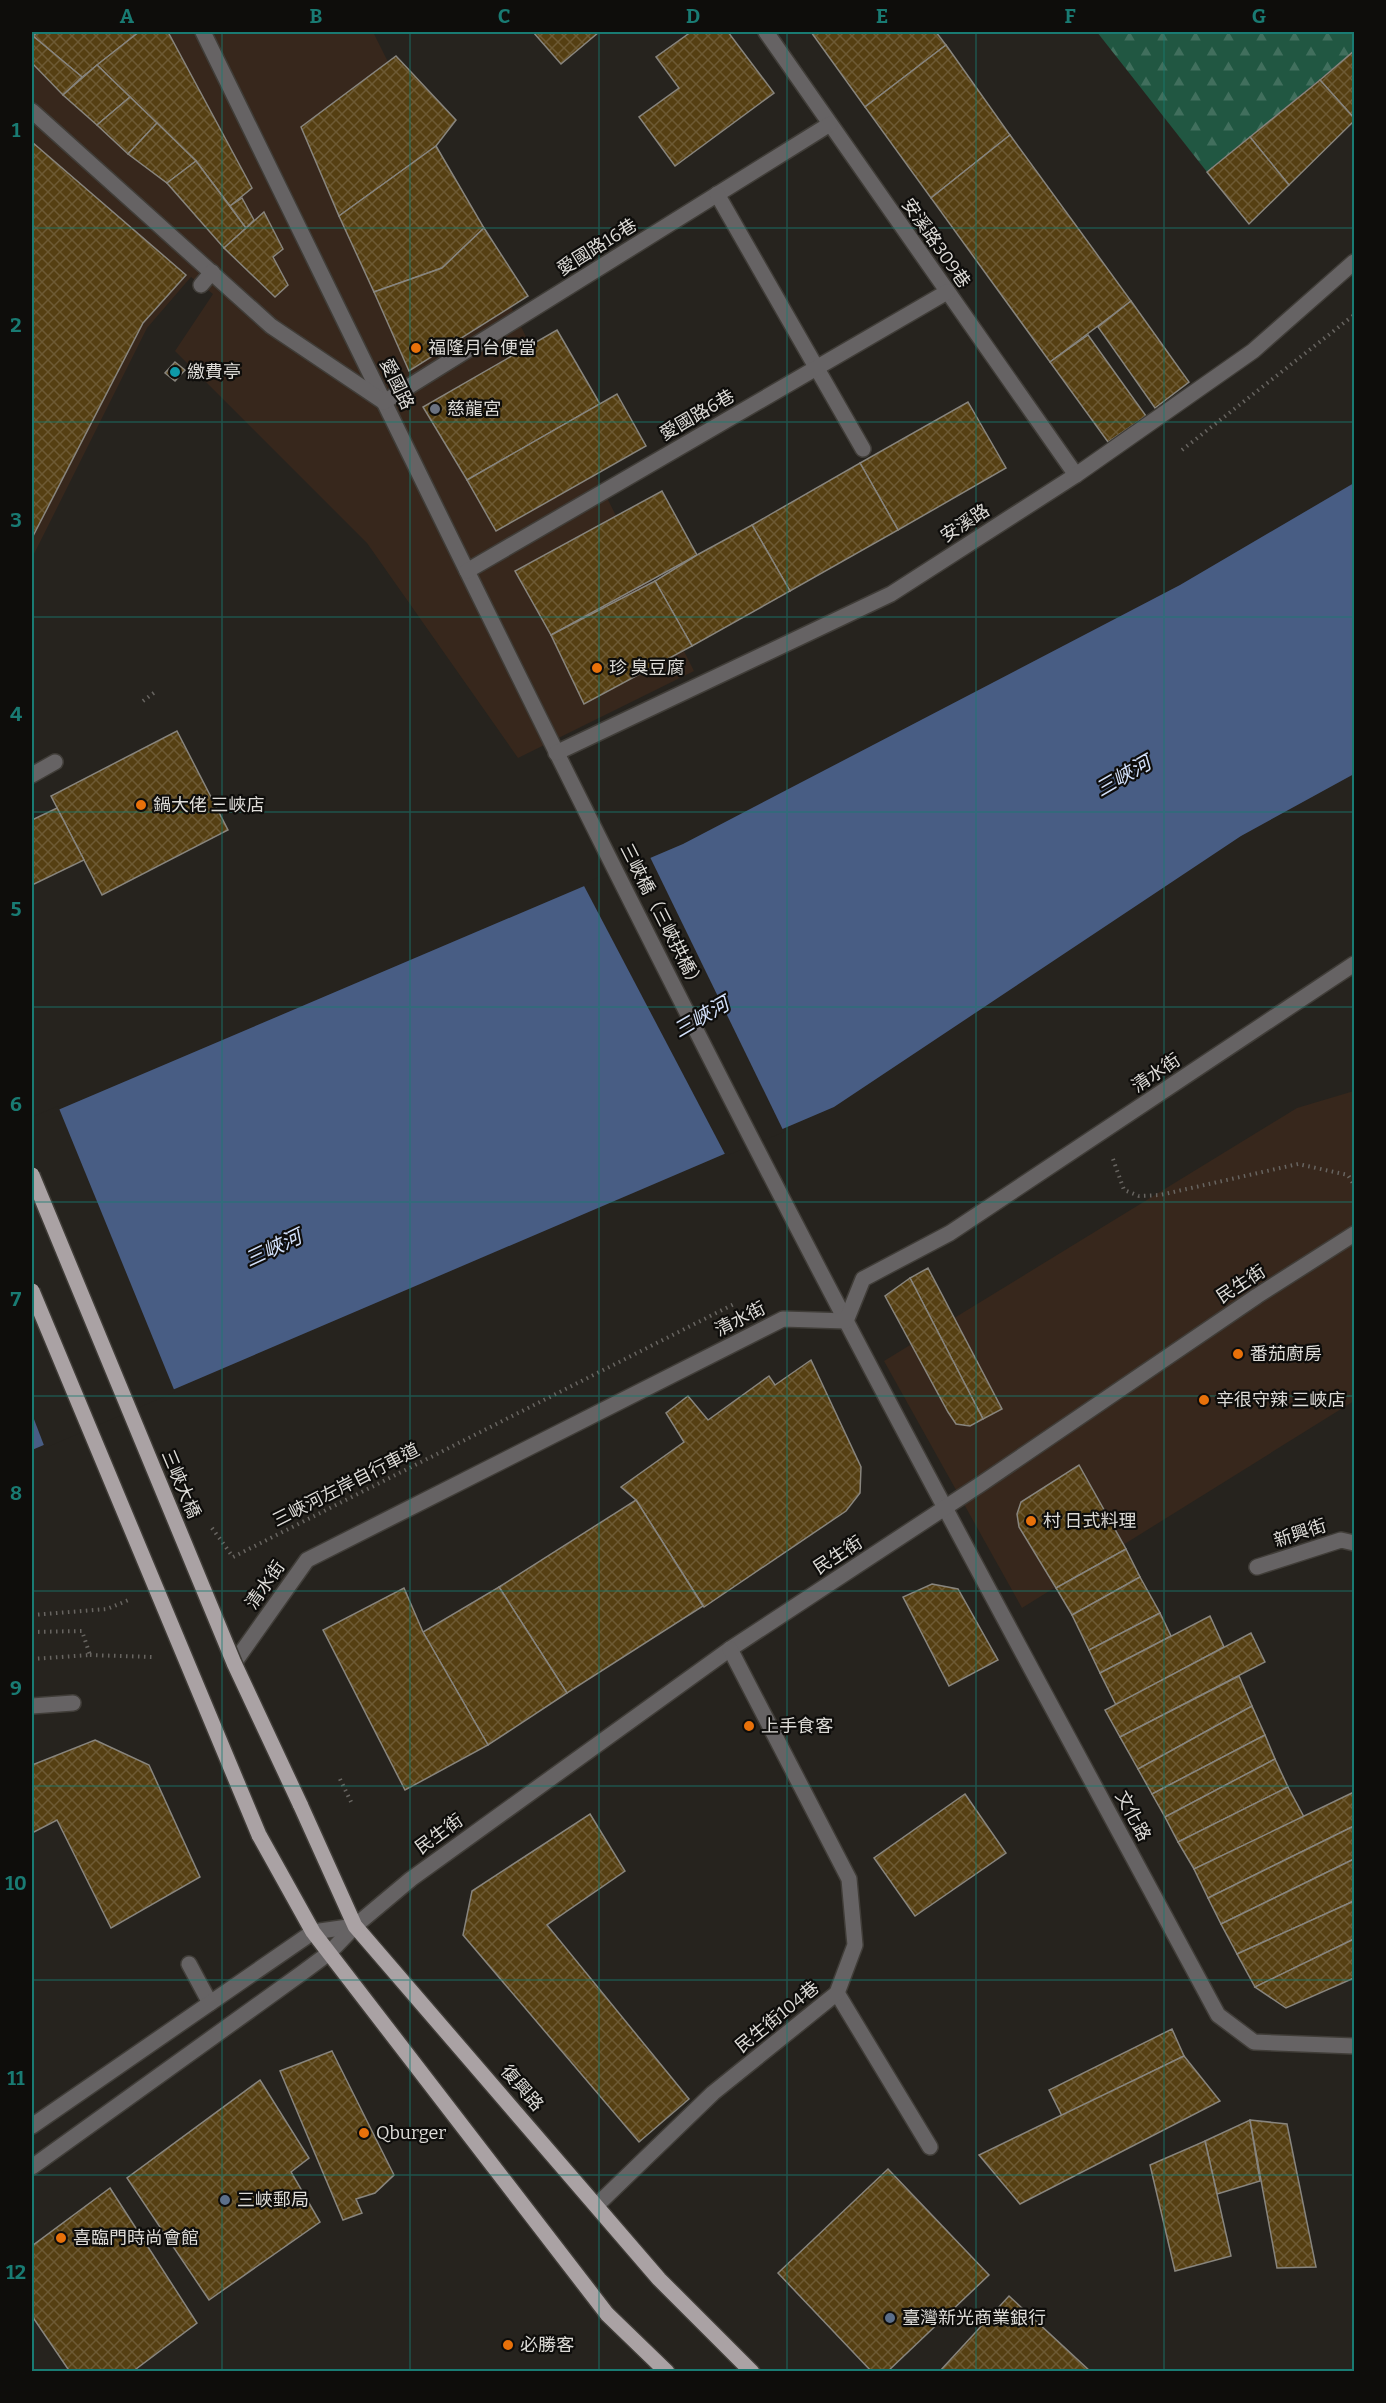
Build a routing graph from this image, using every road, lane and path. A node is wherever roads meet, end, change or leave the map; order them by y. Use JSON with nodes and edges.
{"nodes":[{"id":1,"x":202,"y":32,"type":"edge"},
{"id":2,"x":766,"y":32,"type":"edge"},
{"id":3,"x":32,"y":111,"type":"edge"},
{"id":4,"x":830,"y":124,"type":"junction"},
{"id":5,"x":717,"y":194,"type":"junction"},
{"id":6,"x":1354,"y":262,"type":"edge"},
{"id":7,"x":212,"y":272,"type":"junction"},
{"id":8,"x":201,"y":285,"type":"dead end"},
{"id":9,"x":947,"y":292,"type":"junction"},
{"id":10,"x":1354,"y":315,"type":"edge"},
{"id":11,"x":817,"y":368,"type":"junction"},
{"id":12,"x":384,"y":402,"type":"junction"},
{"id":13,"x":863,"y":449,"type":"dead end"},
{"id":14,"x":1182,"y":450,"type":"dead end"},
{"id":15,"x":1076,"y":475,"type":"junction"},
{"id":16,"x":467,"y":571,"type":"junction"},
{"id":17,"x":155,"y":692,"type":"dead end"},
{"id":18,"x":143,"y":701,"type":"dead end"},
{"id":19,"x":556,"y":753,"type":"junction"},
{"id":20,"x":55,"y":762,"type":"dead end"},
{"id":21,"x":32,"y":775,"type":"edge"},
{"id":22,"x":1354,"y":964,"type":"edge"},
{"id":23,"x":1111,"y":1154,"type":"dead end"},
{"id":24,"x":32,"y":1175,"type":"edge"},
{"id":25,"x":1354,"y":1185,"type":"edge"},
{"id":26,"x":1354,"y":1234,"type":"edge"},
{"id":27,"x":32,"y":1291,"type":"edge"},
{"id":28,"x":736,"y":1303,"type":"dead end"},
{"id":29,"x":846,"y":1321,"type":"junction"},
{"id":30,"x":945,"y":1508,"type":"junction"},
{"id":31,"x":208,"y":1522,"type":"dead end"},
{"id":32,"x":1354,"y":1544,"type":"edge"},
{"id":33,"x":1257,"y":1567,"type":"dead end"},
{"id":34,"x":139,"y":1596,"type":"dead end"},
{"id":35,"x":32,"y":1615,"type":"edge"},
{"id":36,"x":32,"y":1632,"type":"edge"},
{"id":37,"x":730,"y":1648,"type":"junction"},
{"id":38,"x":90,"y":1655,"type":"junction"},
{"id":39,"x":186,"y":1658,"type":"junction"},
{"id":40,"x":32,"y":1659,"type":"edge"},
{"id":41,"x":234,"y":1663,"type":"junction"},
{"id":42,"x":73,"y":1703,"type":"dead end"},
{"id":43,"x":32,"y":1706,"type":"edge"},
{"id":44,"x":340,"y":1779,"type":"dead end"},
{"id":45,"x":300,"y":1804,"type":"joint"},
{"id":46,"x":353,"y":1806,"type":"dead end"},
{"id":47,"x":355,"y":1926,"type":"junction"},
{"id":48,"x":313,"y":1932,"type":"junction"},
{"id":49,"x":329,"y":1953,"type":"junction"},
{"id":50,"x":189,"y":1964,"type":"dead end"},
{"id":51,"x":837,"y":1993,"type":"junction"},
{"id":52,"x":210,"y":2003,"type":"junction"},
{"id":53,"x":1354,"y":2046,"type":"edge"},
{"id":54,"x":32,"y":2127,"type":"edge"},
{"id":55,"x":930,"y":2147,"type":"dead end"},
{"id":56,"x":32,"y":2167,"type":"edge"},
{"id":57,"x":597,"y":2205,"type":"junction"},
{"id":58,"x":667,"y":2372,"type":"edge"},
{"id":59,"x":752,"y":2372,"type":"edge"}],
"edges":[{"from":1,"to":12,"type":"street","name":"愛國路"},
{"from":2,"to":4,"type":"street","name":"安溪路309巷"},
{"from":3,"to":7,"type":"street"},
{"from":4,"to":5,"type":"street","name":"愛國路16巷"},
{"from":4,"to":9,"type":"street","name":"安溪路309巷"},
{"from":5,"to":11,"type":"street"},
{"from":5,"to":12,"type":"street","name":"愛國路16巷"},
{"from":6,"to":15,"type":"street","name":"安溪路"},
{"from":7,"to":8,"type":"street"},
{"from":7,"to":12,"type":"street"},
{"from":9,"to":11,"type":"street","name":"愛國路6巷"},
{"from":9,"to":15,"type":"street","name":"安溪路309巷"},
{"from":10,"to":14,"type":"path"},
{"from":11,"to":13,"type":"street"},
{"from":11,"to":16,"type":"street","name":"愛國路6巷"},
{"from":12,"to":16,"type":"street","name":"愛國路"},
{"from":15,"to":19,"type":"street","name":"安溪路"},
{"from":16,"to":19,"type":"street","name":"愛國路"},
{"from":17,"to":18,"type":"path"},
{"from":19,"to":29,"type":"street","name":"三峽橋（三峽拱橋）"},
{"from":20,"to":21,"type":"street"},
{"from":22,"to":29,"type":"street","name":"清水街"},
{"from":23,"to":25,"type":"path"},
{"from":24,"to":41,"type":"main road","name":"三峽大橋","bridge":true},
{"from":26,"to":30,"type":"street","name":"民生街"},
{"from":27,"to":39,"type":"main road","bridge":true},
{"from":28,"to":31,"type":"path","name":"三峽河左岸自行車道"},
{"from":29,"to":30,"type":"street","name":"文化路"},
{"from":29,"to":41,"type":"street","name":"清水街"},
{"from":30,"to":37,"type":"street","name":"民生街"},
{"from":30,"to":53,"type":"street","name":"文化路"},
{"from":32,"to":33,"type":"street","name":"新興街"},
{"from":34,"to":35,"type":"path"},
{"from":36,"to":38,"type":"path"},
{"from":37,"to":47,"type":"street","name":"民生街"},
{"from":37,"to":51,"type":"street","name":"民生街104巷"},
{"from":38,"to":39,"type":"path"},
{"from":38,"to":40,"type":"path"},
{"from":39,"to":48,"type":"main road","bridge":true},
{"from":41,"to":45,"type":"main road","name":"三峽大橋","bridge":true},
{"from":42,"to":43,"type":"street"},
{"from":44,"to":46,"type":"path"},
{"from":45,"to":47,"type":"main road","name":"復興路"},
{"from":47,"to":48,"type":"street"},
{"from":47,"to":49,"type":"street","name":"民生街"},
{"from":47,"to":57,"type":"main road","name":"復興路"},
{"from":48,"to":49,"type":"main road"},
{"from":48,"to":52,"type":"street"},
{"from":49,"to":56,"type":"street","name":"民生街"},
{"from":49,"to":58,"type":"main road"},
{"from":50,"to":52,"type":"street"},
{"from":51,"to":55,"type":"street"},
{"from":51,"to":57,"type":"street","name":"民生街104巷"},
{"from":52,"to":54,"type":"street"},
{"from":57,"to":59,"type":"main road","name":"復興路"}]}
